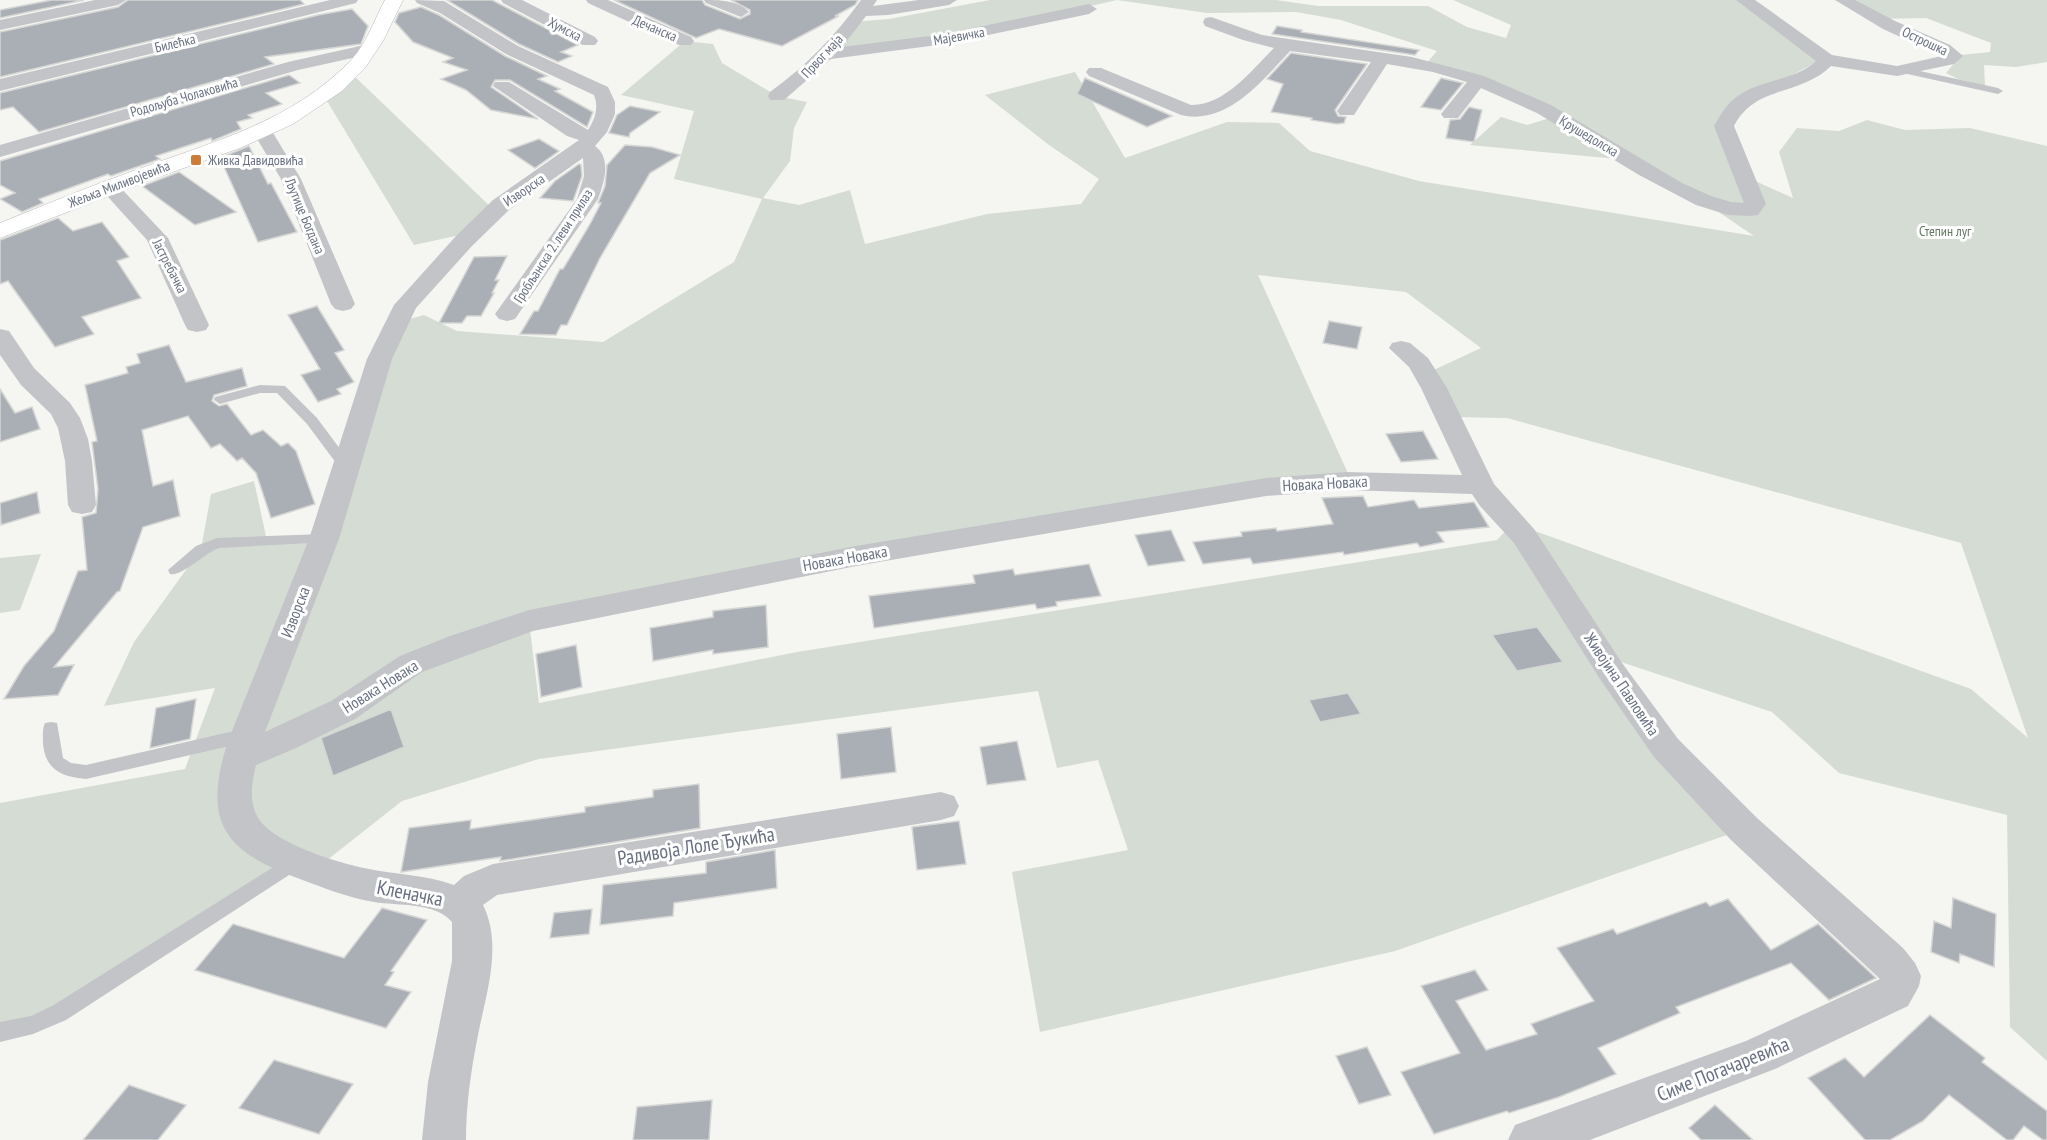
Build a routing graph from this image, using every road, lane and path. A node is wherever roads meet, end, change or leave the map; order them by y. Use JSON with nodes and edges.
{"nodes":[{"id":1,"x":118,"y":0,"type":"edge"},
{"id":2,"x":350,"y":0,"type":"edge"},
{"id":3,"x":400,"y":0,"type":"edge"},
{"id":4,"x":423,"y":0,"type":"edge"},
{"id":5,"x":509,"y":0,"type":"edge"},
{"id":6,"x":594,"y":0,"type":"edge"},
{"id":7,"x":712,"y":0,"type":"edge"},
{"id":8,"x":949,"y":0,"type":"edge"},
{"id":9,"x":1744,"y":0,"type":"edge"},
{"id":10,"x":1843,"y":0,"type":"edge"},
{"id":11,"x":866,"y":5,"type":"edge"},
{"id":12,"x":1089,"y":9,"type":"dead end"},
{"id":13,"x":741,"y":12,"type":"dead end"},
{"id":14,"x":1211,"y":22,"type":"dead end"},
{"id":15,"x":0,"y":25,"type":"edge"},
{"id":16,"x":589,"y":41,"type":"dead end"},
{"id":17,"x":685,"y":41,"type":"dead end"},
{"id":18,"x":1287,"y":44,"type":"junction"},
{"id":19,"x":369,"y":49,"type":"junction"},
{"id":20,"x":827,"y":54,"type":"junction"},
{"id":21,"x":1382,"y":58,"type":"junction"},
{"id":22,"x":1827,"y":60,"type":"junction"},
{"id":23,"x":1906,"y":71,"type":"junction"},
{"id":24,"x":1095,"y":72,"type":"dead end"},
{"id":25,"x":1478,"y":80,"type":"junction"},
{"id":26,"x":0,"y":86,"type":"edge"},
{"id":27,"x":502,"y":86,"type":"dead end"},
{"id":28,"x":1998,"y":91,"type":"dead end"},
{"id":29,"x":777,"y":96,"type":"dead end"},
{"id":30,"x":1347,"y":111,"type":"dead end"},
{"id":31,"x":1451,"y":114,"type":"dead end"},
{"id":32,"x":262,"y":132,"type":"junction"},
{"id":33,"x":587,"y":143,"type":"junction"},
{"id":34,"x":0,"y":151,"type":"edge"},
{"id":35,"x":109,"y":187,"type":"junction"},
{"id":36,"x":0,"y":231,"type":"edge"},
{"id":37,"x":343,"y":304,"type":"dead end"},
{"id":38,"x":507,"y":314,"type":"dead end"},
{"id":39,"x":197,"y":325,"type":"dead end"},
{"id":40,"x":0,"y":336,"type":"edge"},
{"id":41,"x":1401,"y":348,"type":"dead end"},
{"id":42,"x":220,"y":400,"type":"dead end"},
{"id":43,"x":347,"y":468,"type":"junction"},
{"id":44,"x":1480,"y":485,"type":"junction"},
{"id":45,"x":82,"y":505,"type":"dead end"},
{"id":46,"x":324,"y":539,"type":"junction"},
{"id":47,"x":175,"y":570,"type":"dead end"},
{"id":48,"x":51,"y":728,"type":"dead end"},
{"id":49,"x":245,"y":746,"type":"junction"},
{"id":50,"x":941,"y":806,"type":"dead end"},
{"id":51,"x":296,"y":861,"type":"junction"},
{"id":52,"x":459,"y":904,"type":"junction"},
{"id":53,"x":1901,"y":976,"type":"joint"},
{"id":54,"x":0,"y":1032,"type":"edge"},
{"id":55,"x":444,"y":1140,"type":"edge"},
{"id":56,"x":1530,"y":1140,"type":"edge"}],
"edges":[{"from":1,"to":15,"type":"street"},
{"from":2,"to":26,"type":"street","name":"Билећка"},
{"from":3,"to":19,"type":"street","name":"Жељка Миливојевића"},
{"from":4,"to":33,"type":"street","name":"Изворска"},
{"from":5,"to":16,"type":"street","name":"Хумска"},
{"from":6,"to":17,"type":"street","name":"Дечанска"},
{"from":7,"to":13,"type":"street"},
{"from":8,"to":11,"type":"street","name":"Првог маја"},
{"from":9,"to":22,"type":"street"},
{"from":10,"to":23,"type":"street","name":"Острошка"},
{"from":11,"to":20,"type":"street","name":"Првог маја"},
{"from":12,"to":20,"type":"street","name":"Мајевичка"},
{"from":14,"to":18,"type":"street","name":"Крушедолска"},
{"from":18,"to":21,"type":"street","name":"Крушедолска"},
{"from":18,"to":24,"type":"street"},
{"from":19,"to":32,"type":"street","name":"Жељка Миливојевића"},
{"from":19,"to":34,"type":"street","name":"Родољуба Чолаковића"},
{"from":20,"to":29,"type":"street","name":"Првог маја"},
{"from":21,"to":25,"type":"street","name":"Крушедолска"},
{"from":21,"to":30,"type":"street"},
{"from":22,"to":23,"type":"street","name":"Острошка"},
{"from":22,"to":25,"type":"street","name":"Крушедолска"},
{"from":23,"to":28,"type":"lane"},
{"from":25,"to":31,"type":"street"},
{"from":27,"to":33,"type":"street"},
{"from":32,"to":35,"type":"street","name":"Жељка Миливојевића"},
{"from":32,"to":37,"type":"street","name":"Љутице Богдана"},
{"from":33,"to":38,"type":"street","name":"Гробљанска 2. леви прилаз"},
{"from":33,"to":43,"type":"street","name":"Изворска"},
{"from":35,"to":36,"type":"street","name":"Жељка Миливојевића"},
{"from":35,"to":39,"type":"street","name":"Јастребачка"},
{"from":40,"to":45,"type":"street"},
{"from":41,"to":44,"type":"street","name":"Живојина Павловића"},
{"from":42,"to":43,"type":"lane"},
{"from":43,"to":46,"type":"street","name":"Изворска"},
{"from":44,"to":49,"type":"street","name":"Новака Новака"},
{"from":44,"to":53,"type":"street","name":"Живојина Павловића"},
{"from":46,"to":47,"type":"lane"},
{"from":46,"to":49,"type":"street","name":"Изворска"},
{"from":48,"to":49,"type":"lane"},
{"from":49,"to":51,"type":"street","name":"Кленачка"},
{"from":50,"to":52,"type":"street","name":"Радивоја Лоле Ђукића"},
{"from":51,"to":52,"type":"street","name":"Кленачка"},
{"from":51,"to":54,"type":"lane"},
{"from":52,"to":55,"type":"street","name":"Кленачка"},
{"from":53,"to":56,"type":"street","name":"Симе Погачаревића"}]}
